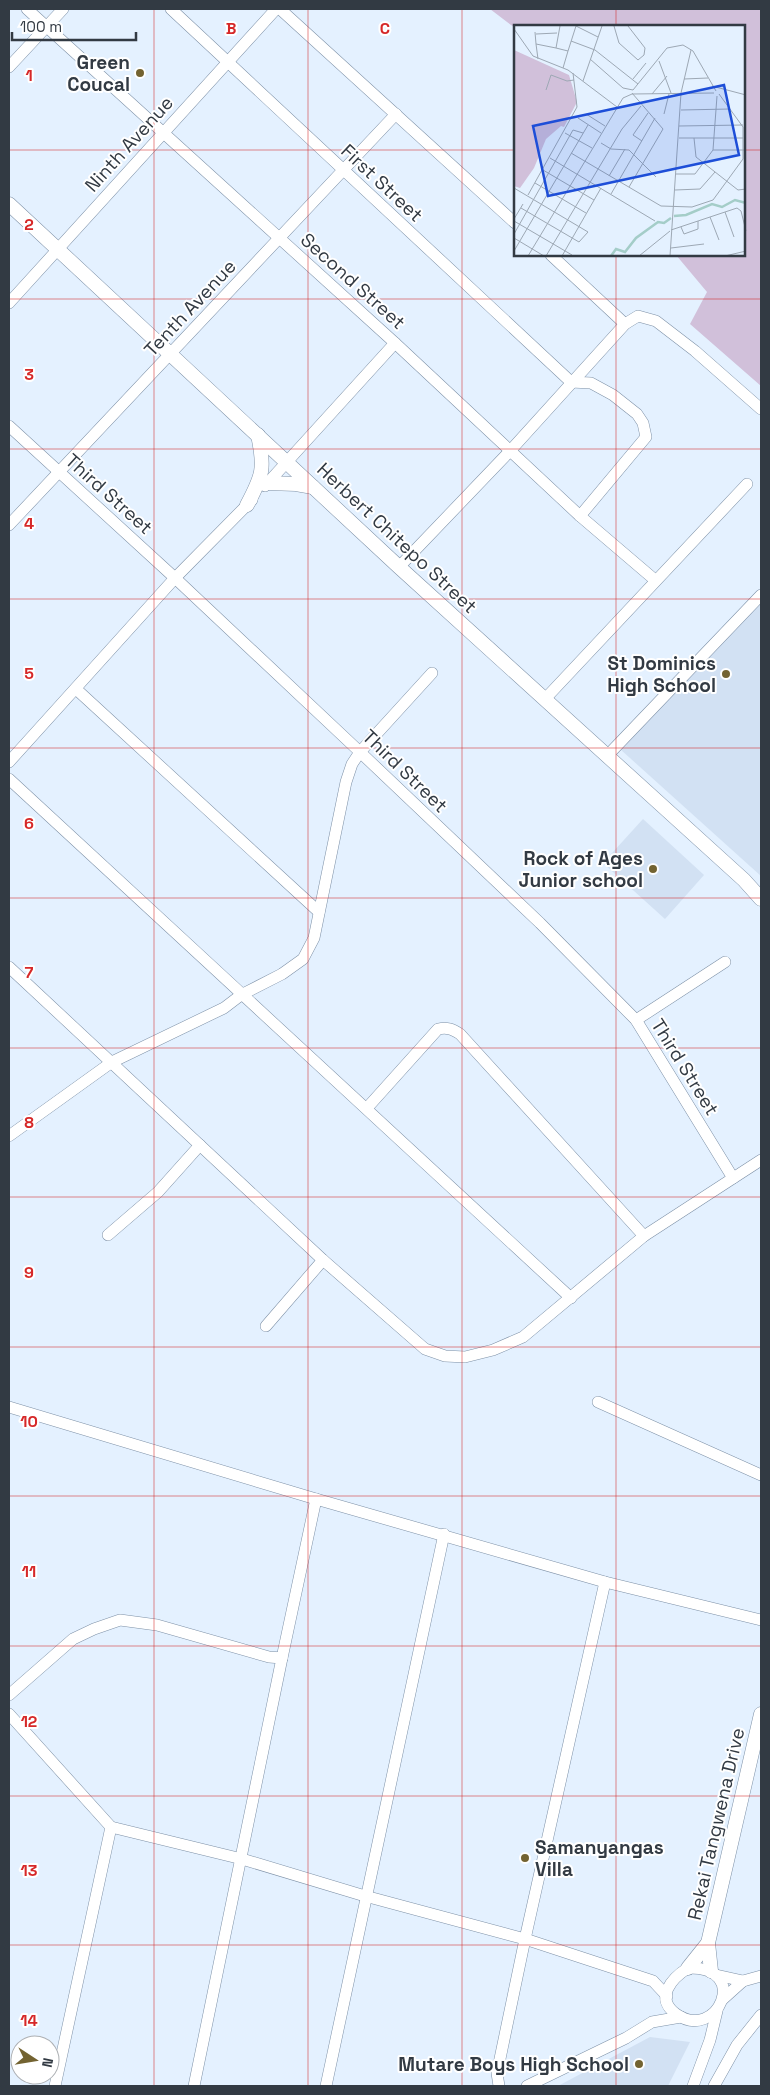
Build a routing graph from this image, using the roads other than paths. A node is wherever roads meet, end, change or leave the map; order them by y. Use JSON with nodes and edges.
{"nodes":[{"id":1,"x":27,"y":9,"type":"edge"},
{"id":2,"x":63,"y":9,"type":"edge"},
{"id":3,"x":171,"y":9,"type":"edge"},
{"id":4,"x":276,"y":9,"type":"edge"},
{"id":5,"x":280,"y":9,"type":"edge"},
{"id":6,"x":46,"y":27,"type":"junction"},
{"id":7,"x":228,"y":61,"type":"junction"},
{"id":8,"x":9,"y":67,"type":"edge"},
{"id":9,"x":396,"y":114,"type":"junction"},
{"id":10,"x":164,"y":132,"type":"junction"},
{"id":11,"x":342,"y":170,"type":"junction"},
{"id":12,"x":9,"y":204,"type":"edge"},
{"id":13,"x":514,"y":222,"type":"edge"},
{"id":14,"x":280,"y":238,"type":"junction"},
{"id":15,"x":58,"y":249,"type":"junction"},
{"id":16,"x":551,"y":256,"type":"edge"},
{"id":17,"x":9,"y":304,"type":"edge"},
{"id":18,"x":608,"y":307,"type":"junction"},
{"id":19,"x":638,"y":316,"type":"junction"},
{"id":20,"x":625,"y":324,"type":"junction"},
{"id":21,"x":394,"y":343,"type":"junction"},
{"id":22,"x":172,"y":354,"type":"junction"},
{"id":23,"x":571,"y":382,"type":"junction"},
{"id":24,"x":761,"y":409,"type":"edge"},
{"id":25,"x":9,"y":426,"type":"edge"},
{"id":26,"x":258,"y":434,"type":"junction"},
{"id":27,"x":510,"y":451,"type":"junction"},
{"id":28,"x":288,"y":463,"type":"junction"},
{"id":29,"x":59,"y":472,"type":"junction"},
{"id":30,"x":268,"y":483,"type":"junction"},
{"id":31,"x":747,"y":484,"type":"dead end"},
{"id":32,"x":314,"y":487,"type":"junction"},
{"id":33,"x":247,"y":505,"type":"junction"},
{"id":34,"x":580,"y":516,"type":"junction"},
{"id":35,"x":9,"y":525,"type":"edge"},
{"id":36,"x":399,"y":567,"type":"junction"},
{"id":37,"x":175,"y":578,"type":"junction"},
{"id":38,"x":655,"y":580,"type":"junction"},
{"id":39,"x":761,"y":595,"type":"edge"},
{"id":40,"x":432,"y":673,"type":"dead end"},
{"id":41,"x":76,"y":689,"type":"junction"},
{"id":42,"x":545,"y":699,"type":"junction"},
{"id":43,"x":360,"y":752,"type":"junction"},
{"id":44,"x":607,"y":756,"type":"junction"},
{"id":45,"x":9,"y":762,"type":"edge"},
{"id":46,"x":9,"y":779,"type":"edge"},
{"id":47,"x":744,"y":880,"type":"junction"},
{"id":48,"x":761,"y":887,"type":"edge"},
{"id":49,"x":761,"y":899,"type":"edge"},
{"id":50,"x":319,"y":912,"type":"junction"},
{"id":51,"x":725,"y":962,"type":"dead end"},
{"id":52,"x":9,"y":967,"type":"edge"},
{"id":53,"x":241,"y":994,"type":"junction"},
{"id":54,"x":636,"y":1020,"type":"junction"},
{"id":55,"x":112,"y":1062,"type":"junction"},
{"id":56,"x":366,"y":1108,"type":"junction"},
{"id":57,"x":9,"y":1136,"type":"edge"},
{"id":58,"x":200,"y":1145,"type":"junction"},
{"id":59,"x":761,"y":1160,"type":"edge"},
{"id":60,"x":733,"y":1178,"type":"junction"},
{"id":61,"x":108,"y":1235,"type":"dead end"},
{"id":62,"x":644,"y":1236,"type":"junction"},
{"id":63,"x":323,"y":1260,"type":"junction"},
{"id":64,"x":572,"y":1298,"type":"junction"},
{"id":65,"x":266,"y":1326,"type":"dead end"},
{"id":66,"x":598,"y":1402,"type":"dead end"},
{"id":67,"x":9,"y":1407,"type":"edge"},
{"id":68,"x":761,"y":1475,"type":"edge"},
{"id":69,"x":316,"y":1499,"type":"junction"},
{"id":70,"x":444,"y":1534,"type":"junction"},
{"id":71,"x":605,"y":1582,"type":"junction"},
{"id":72,"x":761,"y":1620,"type":"edge"},
{"id":73,"x":282,"y":1658,"type":"junction"},
{"id":74,"x":9,"y":1695,"type":"edge"},
{"id":75,"x":9,"y":1714,"type":"edge"},
{"id":76,"x":761,"y":1714,"type":"edge"},
{"id":77,"x":111,"y":1827,"type":"junction"},
{"id":78,"x":242,"y":1859,"type":"junction"},
{"id":79,"x":366,"y":1896,"type":"junction"},
{"id":80,"x":525,"y":1939,"type":"junction"},
{"id":81,"x":708,"y":1943,"type":"junction"},
{"id":82,"x":682,"y":1972,"type":"junction"},
{"id":83,"x":714,"y":1973,"type":"junction"},
{"id":84,"x":761,"y":1976,"type":"edge"},
{"id":85,"x":653,"y":1981,"type":"junction"},
{"id":86,"x":743,"y":1981,"type":"junction"},
{"id":87,"x":667,"y":1999,"type":"junction"},
{"id":88,"x":723,"y":1999,"type":"junction"},
{"id":89,"x":717,"y":2011,"type":"junction"},
{"id":90,"x":761,"y":2015,"type":"edge"},
{"id":91,"x":681,"y":2017,"type":"junction"},
{"id":92,"x":695,"y":2020,"type":"junction"},
{"id":93,"x":652,"y":2022,"type":"junction"},
{"id":94,"x":710,"y":2040,"type":"junction"},
{"id":95,"x":55,"y":2086,"type":"edge"},
{"id":96,"x":194,"y":2086,"type":"edge"},
{"id":97,"x":326,"y":2086,"type":"edge"},
{"id":98,"x":498,"y":2086,"type":"edge"},
{"id":99,"x":527,"y":2086,"type":"edge"},
{"id":100,"x":693,"y":2086,"type":"edge"},
{"id":101,"x":714,"y":2086,"type":"edge"}],
"edges":[{"from":1,"to":6,"type":"street","name":"Second Street"},
{"from":2,"to":6,"type":"street"},
{"from":3,"to":7,"type":"street","name":"First Street"},
{"from":4,"to":7,"type":"street","name":"Ninth Avenue"},
{"from":5,"to":9,"type":"street"},
{"from":6,"to":8,"type":"street"},
{"from":6,"to":10,"type":"street","name":"Second Street"},
{"from":7,"to":10,"type":"street","name":"Ninth Avenue"},
{"from":7,"to":11,"type":"street","name":"First Street"},
{"from":9,"to":11,"type":"street","name":"Tenth Avenue"},
{"from":9,"to":13,"type":"street"},
{"from":10,"to":14,"type":"street","name":"Second Street"},
{"from":10,"to":15,"type":"street","name":"Ninth Avenue"},
{"from":11,"to":14,"type":"street","name":"Tenth Avenue"},
{"from":11,"to":23,"type":"street","name":"First Street"},
{"from":12,"to":15,"type":"main road","name":"Herbert Chitepo Street"},
{"from":14,"to":21,"type":"street","name":"Second Street"},
{"from":14,"to":22,"type":"street","name":"Tenth Avenue"},
{"from":15,"to":17,"type":"street","name":"Ninth Avenue"},
{"from":15,"to":22,"type":"main road","name":"Herbert Chitepo Street"},
{"from":16,"to":18,"type":"street"},
{"from":18,"to":19,"type":"street"},
{"from":18,"to":20,"type":"street"},
{"from":19,"to":20,"type":"street"},
{"from":19,"to":24,"type":"street"},
{"from":20,"to":23,"type":"street"},
{"from":21,"to":27,"type":"street","name":"Second Street"},
{"from":21,"to":28,"type":"street"},
{"from":22,"to":26,"type":"main road","name":"Herbert Chitepo Street"},
{"from":22,"to":29,"type":"street","name":"Tenth Avenue"},
{"from":23,"to":27,"type":"street"},
{"from":23,"to":34,"type":"street"},
{"from":25,"to":29,"type":"street","name":"Third Street"},
{"from":26,"to":28,"type":"main road","name":"Herbert Chitepo Street"},
{"from":26,"to":33,"type":"main road"},
{"from":27,"to":34,"type":"street","name":"Second Street"},
{"from":27,"to":36,"type":"street"},
{"from":28,"to":30,"type":"street"},
{"from":28,"to":32,"type":"main road","name":"Herbert Chitepo Street"},
{"from":29,"to":35,"type":"street","name":"Tenth Avenue"},
{"from":29,"to":37,"type":"street","name":"Third Street"},
{"from":30,"to":32,"type":"main road"},
{"from":30,"to":33,"type":"street"},
{"from":31,"to":38,"type":"street"},
{"from":32,"to":36,"type":"main road","name":"Herbert Chitepo Street"},
{"from":33,"to":37,"type":"street"},
{"from":34,"to":38,"type":"street","name":"Second Street"},
{"from":36,"to":42,"type":"main road","name":"Herbert Chitepo Street"},
{"from":37,"to":41,"type":"street"},
{"from":37,"to":43,"type":"street","name":"Third Street"},
{"from":38,"to":42,"type":"street"},
{"from":39,"to":44,"type":"street"},
{"from":40,"to":43,"type":"street"},
{"from":41,"to":45,"type":"street"},
{"from":41,"to":50,"type":"street"},
{"from":42,"to":44,"type":"main road","name":"Herbert Chitepo Street"},
{"from":43,"to":50,"type":"street"},
{"from":43,"to":54,"type":"street","name":"Third Street"},
{"from":44,"to":47,"type":"main road","name":"Herbert Chitepo Street"},
{"from":46,"to":53,"type":"street"},
{"from":47,"to":48,"type":"main road"},
{"from":47,"to":49,"type":"main road","name":"Herbert Chitepo Street"},
{"from":50,"to":53,"type":"street"},
{"from":51,"to":54,"type":"street"},
{"from":52,"to":55,"type":"street"},
{"from":53,"to":55,"type":"street"},
{"from":53,"to":56,"type":"street"},
{"from":54,"to":60,"type":"street","name":"Third Street"},
{"from":55,"to":57,"type":"street"},
{"from":55,"to":58,"type":"street"},
{"from":56,"to":62,"type":"street"},
{"from":56,"to":64,"type":"street"},
{"from":58,"to":61,"type":"street"},
{"from":58,"to":63,"type":"street"},
{"from":59,"to":60,"type":"street"},
{"from":60,"to":62,"type":"street"},
{"from":62,"to":64,"type":"street"},
{"from":63,"to":64,"type":"street"},
{"from":63,"to":65,"type":"street"},
{"from":66,"to":68,"type":"street"},
{"from":67,"to":69,"type":"street"},
{"from":69,"to":70,"type":"street"},
{"from":69,"to":73,"type":"street"},
{"from":70,"to":71,"type":"street"},
{"from":70,"to":79,"type":"street"},
{"from":71,"to":72,"type":"street"},
{"from":71,"to":80,"type":"street"},
{"from":73,"to":74,"type":"street"},
{"from":73,"to":78,"type":"street"},
{"from":75,"to":77,"type":"street"},
{"from":76,"to":81,"type":"main road","name":"Rekai Tangwena Drive"},
{"from":77,"to":78,"type":"street"},
{"from":77,"to":95,"type":"street"},
{"from":78,"to":79,"type":"street"},
{"from":78,"to":96,"type":"street"},
{"from":79,"to":80,"type":"street"},
{"from":79,"to":97,"type":"street"},
{"from":80,"to":85,"type":"street"},
{"from":80,"to":98,"type":"street"},
{"from":81,"to":82,"type":"main road"},
{"from":81,"to":83,"type":"main road"},
{"from":82,"to":83,"type":"street"},
{"from":82,"to":85,"type":"street"},
{"from":82,"to":87,"type":"street"},
{"from":83,"to":86,"type":"street"},
{"from":83,"to":88,"type":"street"},
{"from":84,"to":86,"type":"street"},
{"from":85,"to":87,"type":"street"},
{"from":86,"to":88,"type":"street"},
{"from":87,"to":91,"type":"street"},
{"from":87,"to":93,"type":"street"},
{"from":88,"to":89,"type":"street"},
{"from":89,"to":92,"type":"street"},
{"from":89,"to":94,"type":"street"},
{"from":90,"to":101,"type":"street"},
{"from":91,"to":92,"type":"street"},
{"from":91,"to":93,"type":"street"},
{"from":92,"to":94,"type":"street"},
{"from":93,"to":99,"type":"street"},
{"from":94,"to":100,"type":"street"}]}
